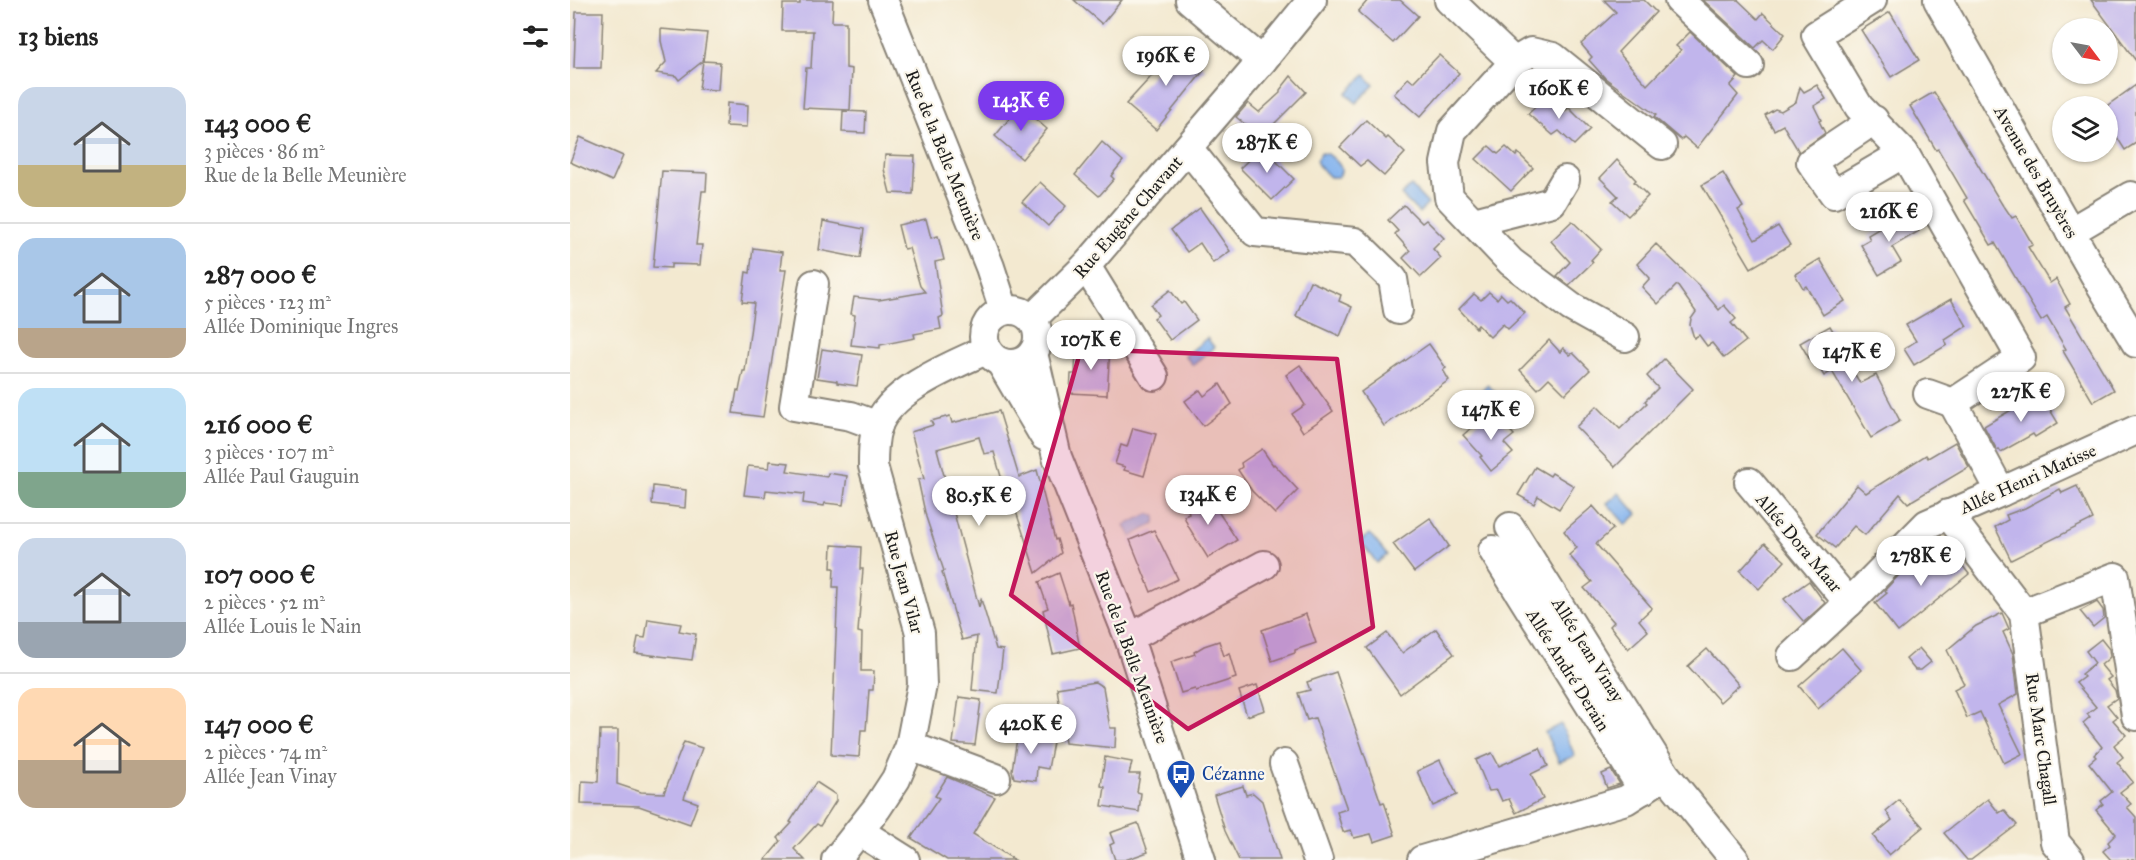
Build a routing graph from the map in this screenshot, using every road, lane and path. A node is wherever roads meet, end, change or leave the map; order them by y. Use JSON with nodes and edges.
{"nodes":[{"id":1,"x":882,"y":0,"type":"edge"},
{"id":2,"x":1190,"y":0,"type":"edge"},
{"id":3,"x":1312,"y":0,"type":"edge"},
{"id":4,"x":1449,"y":0,"type":"edge"},
{"id":5,"x":1678,"y":0,"type":"edge"},
{"id":6,"x":1872,"y":0,"type":"edge"},
{"id":7,"x":1938,"y":0,"type":"edge"},
{"id":8,"x":1262,"y":61,"type":"junction"},
{"id":9,"x":1515,"y":62,"type":"junction"},
{"id":10,"x":1749,"y":65,"type":"dead end"},
{"id":11,"x":1874,"y":120,"type":"junction"},
{"id":12,"x":1662,"y":145,"type":"dead end"},
{"id":13,"x":1188,"y":148,"type":"junction"},
{"id":14,"x":1904,"y":153,"type":"junction"},
{"id":15,"x":1565,"y":180,"type":"dead end"},
{"id":16,"x":2131,"y":196,"type":"dead end"},
{"id":17,"x":1474,"y":222,"type":"junction"},
{"id":18,"x":2070,"y":232,"type":"junction"},
{"id":19,"x":1086,"y":266,"type":"junction"},
{"id":20,"x":814,"y":284,"type":"dead end"},
{"id":21,"x":1004,"y":310,"type":"junction"},
{"id":22,"x":1398,"y":310,"type":"dead end"},
{"id":23,"x":1032,"y":319,"type":"junction"},
{"id":24,"x":1624,"y":336,"type":"dead end"},
{"id":25,"x":2136,"y":343,"type":"edge"},
{"id":26,"x":1033,"y":353,"type":"junction"},
{"id":27,"x":994,"y":356,"type":"junction"},
{"id":28,"x":1154,"y":376,"type":"dead end"},
{"id":29,"x":878,"y":426,"type":"junction"},
{"id":30,"x":2136,"y":430,"type":"edge"},
{"id":31,"x":1057,"y":457,"type":"junction"},
{"id":32,"x":1749,"y":482,"type":"dead end"},
{"id":33,"x":2001,"y":492,"type":"junction"},
{"id":34,"x":1937,"y":519,"type":"junction"},
{"id":35,"x":1510,"y":527,"type":"dead end"},
{"id":36,"x":1493,"y":550,"type":"dead end"},
{"id":37,"x":1264,"y":565,"type":"dead end"},
{"id":38,"x":1849,"y":603,"type":"junction"},
{"id":39,"x":2024,"y":613,"type":"junction"},
{"id":40,"x":1129,"y":638,"type":"junction"},
{"id":41,"x":1792,"y":656,"type":"dead end"},
{"id":42,"x":2136,"y":716,"type":"edge"},
{"id":43,"x":910,"y":746,"type":"junction"},
{"id":44,"x":1284,"y":764,"type":"dead end"},
{"id":45,"x":996,"y":778,"type":"dead end"},
{"id":46,"x":1654,"y":782,"type":"junction"},
{"id":47,"x":859,"y":831,"type":"junction"},
{"id":48,"x":1461,"y":855,"type":"edge"},
{"id":49,"x":836,"y":860,"type":"edge"},
{"id":50,"x":905,"y":860,"type":"edge"},
{"id":51,"x":1201,"y":860,"type":"edge"},
{"id":52,"x":1318,"y":860,"type":"edge"},
{"id":53,"x":1422,"y":860,"type":"edge"},
{"id":54,"x":1736,"y":860,"type":"edge"},
{"id":55,"x":2070,"y":860,"type":"edge"}],
"edges":[{"from":1,"to":21,"type":"street","name":"Rue de la Belle Meunière"},
{"from":2,"to":8,"type":"street"},
{"from":3,"to":8,"type":"street","name":"Rue Eugène Chavant"},
{"from":4,"to":9,"type":"street"},
{"from":5,"to":10,"type":"street"},
{"from":6,"to":11,"type":"street"},
{"from":7,"to":18,"type":"street","name":"Avenue des Bruyères"},
{"from":8,"to":13,"type":"street","name":"Rue Eugène Chavant"},
{"from":9,"to":12,"type":"street"},
{"from":9,"to":17,"type":"street"},
{"from":11,"to":14,"type":"street"},
{"from":11,"to":14,"type":"street"},
{"from":13,"to":19,"type":"street","name":"Rue Eugène Chavant"},
{"from":13,"to":22,"type":"street"},
{"from":14,"to":33,"type":"street"},
{"from":15,"to":17,"type":"street"},
{"from":16,"to":18,"type":"street"},
{"from":17,"to":24,"type":"street"},
{"from":18,"to":25,"type":"street","name":"Avenue des Bruyères"},
{"from":19,"to":23,"type":"street","name":"Rue Eugène Chavant"},
{"from":19,"to":28,"type":"street"},
{"from":20,"to":29,"type":"street"},
{"from":21,"to":23,"type":"street"},
{"from":21,"to":27,"type":"street"},
{"from":23,"to":26,"type":"street"},
{"from":26,"to":27,"type":"street"},
{"from":26,"to":31,"type":"street","name":"Rue de la Belle Meunière"},
{"from":27,"to":29,"type":"street","name":"Rue Jean Vilar"},
{"from":27,"to":31,"type":"street","name":"Rue de la Belle Meunière"},
{"from":29,"to":43,"type":"street","name":"Rue Jean Vilar"},
{"from":30,"to":33,"type":"street","name":"Allée Henri Matisse"},
{"from":31,"to":40,"type":"street","name":"Rue de la Belle Meunière"},
{"from":32,"to":38,"type":"street","name":"Allée Dora Maar"},
{"from":33,"to":34,"type":"street","name":"Allée Henri Matisse"},
{"from":34,"to":38,"type":"street","name":"Allée Henri Matisse"},
{"from":34,"to":39,"type":"street","name":"Rue Marc Chagall"},
{"from":35,"to":46,"type":"street","name":"Allée Jean Vinay"},
{"from":36,"to":46,"type":"street","name":"Allée André Derain"},
{"from":37,"to":40,"type":"street"},
{"from":38,"to":41,"type":"street","name":"Allée Henri Matisse"},
{"from":39,"to":42,"type":"street"},
{"from":39,"to":55,"type":"street","name":"Rue Marc Chagall"},
{"from":40,"to":51,"type":"street","name":"Rue de la Belle Meunière"},
{"from":43,"to":45,"type":"street"},
{"from":43,"to":47,"type":"street","name":"Rue Jean Vilar"},
{"from":44,"to":52,"type":"street"},
{"from":46,"to":48,"type":"street"},
{"from":46,"to":54,"type":"street"},
{"from":47,"to":49,"type":"street","name":"Rue Jean Vilar"},
{"from":47,"to":50,"type":"street"},
{"from":48,"to":53,"type":"street"}]}
